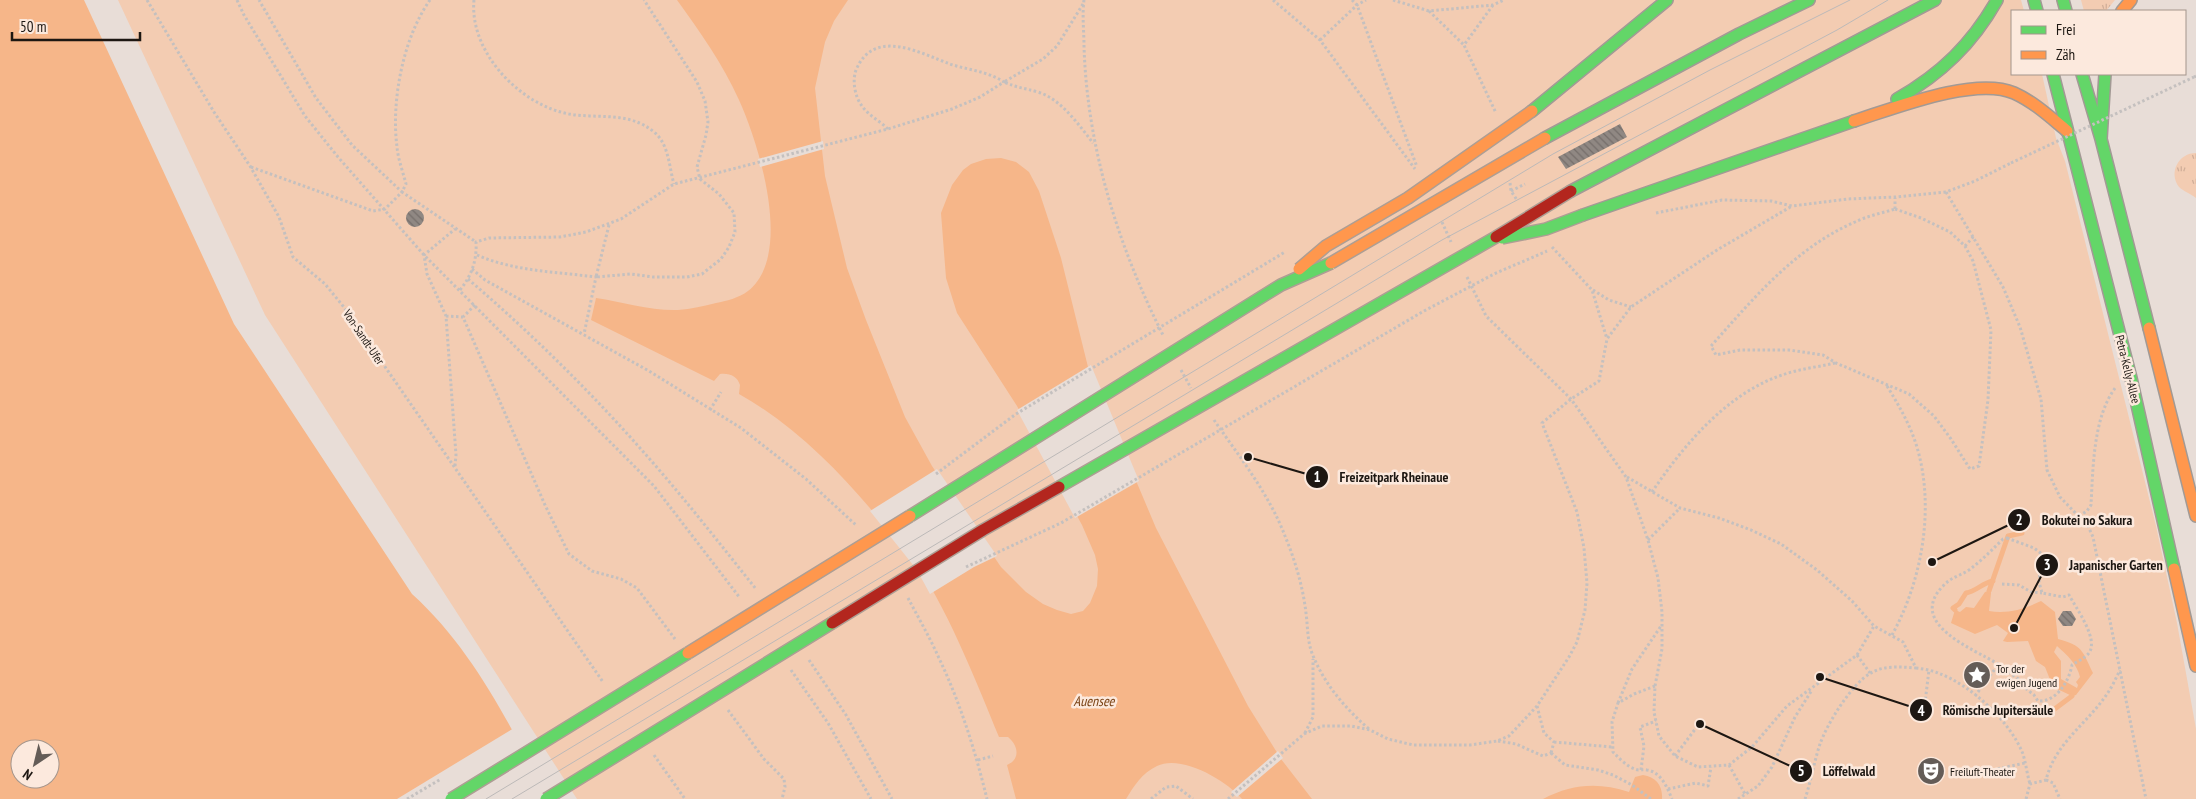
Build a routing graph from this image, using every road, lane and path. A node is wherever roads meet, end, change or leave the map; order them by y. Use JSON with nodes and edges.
{"nodes":[{"id":1,"x":147,"y":0,"type":"edge"},
{"id":2,"x":237,"y":0,"type":"edge"},
{"id":3,"x":259,"y":0,"type":"edge"},
{"id":4,"x":430,"y":0,"type":"edge"},
{"id":5,"x":474,"y":0,"type":"edge"},
{"id":6,"x":644,"y":0,"type":"edge"},
{"id":7,"x":1273,"y":0,"type":"edge"},
{"id":8,"x":1352,"y":0,"type":"edge"},
{"id":9,"x":1366,"y":0,"type":"edge"},
{"id":10,"x":1394,"y":0,"type":"edge"},
{"id":11,"x":1504,"y":0,"type":"edge"},
{"id":12,"x":1667,"y":0,"type":"edge"},
{"id":13,"x":1809,"y":0,"type":"edge"},
{"id":14,"x":1935,"y":0,"type":"edge"},
{"id":15,"x":1997,"y":0,"type":"edge"},
{"id":16,"x":2131,"y":0,"type":"edge"},
{"id":17,"x":1084,"y":2,"type":"edge"},
{"id":18,"x":1357,"y":5,"type":"junction"},
{"id":19,"x":2123,"y":10,"type":"edge"},
{"id":20,"x":1429,"y":11,"type":"junction"},
{"id":21,"x":1320,"y":40,"type":"junction"},
{"id":22,"x":1464,"y":45,"type":"dead end"},
{"id":23,"x":2053,"y":75,"type":"edge"},
{"id":24,"x":2082,"y":75,"type":"edge"},
{"id":25,"x":2105,"y":75,"type":"edge"},
{"id":26,"x":2195,"y":76,"type":"edge"},
{"id":27,"x":1004,"y":82,"type":"junction"},
{"id":28,"x":1502,"y":114,"type":"dead end"},
{"id":29,"x":1494,"y":119,"type":"dead end"},
{"id":30,"x":1857,"y":120,"type":"junction"},
{"id":31,"x":888,"y":129,"type":"junction"},
{"id":32,"x":2067,"y":131,"type":"junction"},
{"id":33,"x":2102,"y":139,"type":"junction"},
{"id":34,"x":1094,"y":144,"type":"junction"},
{"id":35,"x":250,"y":166,"type":"junction"},
{"id":36,"x":1423,"y":169,"type":"dead end"},
{"id":37,"x":1415,"y":174,"type":"dead end"},
{"id":38,"x":1420,"y":176,"type":"dead end"},
{"id":39,"x":700,"y":179,"type":"junction"},
{"id":40,"x":674,"y":184,"type":"junction"},
{"id":41,"x":1525,"y":184,"type":"dead end"},
{"id":42,"x":1511,"y":191,"type":"dead end"},
{"id":43,"x":402,"y":192,"type":"junction"},
{"id":44,"x":1946,"y":192,"type":"junction"},
{"id":45,"x":1895,"y":197,"type":"junction"},
{"id":46,"x":1792,"y":206,"type":"junction"},
{"id":47,"x":1895,"y":209,"type":"junction"},
{"id":48,"x":385,"y":210,"type":"junction"},
{"id":49,"x":1647,"y":214,"type":"dead end"},
{"id":50,"x":609,"y":225,"type":"junction"},
{"id":51,"x":455,"y":229,"type":"junction"},
{"id":52,"x":1974,"y":236,"type":"junction"},
{"id":53,"x":1490,"y":241,"type":"junction"},
{"id":54,"x":476,"y":242,"type":"junction"},
{"id":55,"x":1965,"y":246,"type":"junction"},
{"id":56,"x":1555,"y":248,"type":"dead end"},
{"id":57,"x":1288,"y":250,"type":"dead end"},
{"id":58,"x":424,"y":255,"type":"junction"},
{"id":59,"x":477,"y":255,"type":"junction"},
{"id":60,"x":1561,"y":256,"type":"dead end"},
{"id":61,"x":472,"y":270,"type":"junction"},
{"id":62,"x":596,"y":277,"type":"junction"},
{"id":63,"x":468,"y":279,"type":"junction"},
{"id":64,"x":1282,"y":285,"type":"junction"},
{"id":65,"x":460,"y":290,"type":"junction"},
{"id":66,"x":1592,"y":290,"type":"junction"},
{"id":67,"x":475,"y":305,"type":"junction"},
{"id":68,"x":1631,"y":307,"type":"junction"},
{"id":69,"x":446,"y":316,"type":"junction"},
{"id":70,"x":463,"y":317,"type":"junction"},
{"id":71,"x":584,"y":334,"type":"junction"},
{"id":72,"x":1607,"y":339,"type":"junction"},
{"id":73,"x":1166,"y":340,"type":"dead end"},
{"id":74,"x":1836,"y":363,"type":"junction"},
{"id":75,"x":1178,"y":366,"type":"dead end"},
{"id":76,"x":2131,"y":378,"type":"junction"},
{"id":77,"x":1886,"y":385,"type":"junction"},
{"id":78,"x":1193,"y":390,"type":"dead end"},
{"id":79,"x":721,"y":392,"type":"dead end"},
{"id":80,"x":1571,"y":399,"type":"junction"},
{"id":81,"x":710,"y":410,"type":"junction"},
{"id":82,"x":1210,"y":414,"type":"dead end"},
{"id":83,"x":454,"y":467,"type":"junction"},
{"id":84,"x":932,"y":476,"type":"dead end"},
{"id":85,"x":1626,"y":476,"type":"junction"},
{"id":86,"x":1652,"y":492,"type":"junction"},
{"id":87,"x":1680,"y":508,"type":"junction"},
{"id":88,"x":2079,"y":516,"type":"junction"},
{"id":89,"x":2196,"y":516,"type":"edge"},
{"id":90,"x":849,"y":529,"type":"dead end"},
{"id":91,"x":1648,"y":540,"type":"junction"},
{"id":92,"x":960,"y":570,"type":"dead end"},
{"id":93,"x":2002,"y":584,"type":"dead end"},
{"id":94,"x":756,"y":585,"type":"dead end"},
{"id":95,"x":748,"y":590,"type":"dead end"},
{"id":96,"x":905,"y":592,"type":"dead end"},
{"id":97,"x":2042,"y":593,"type":"junction"},
{"id":98,"x":761,"y":595,"type":"dead end"},
{"id":99,"x":918,"y":595,"type":"dead end"},
{"id":100,"x":740,"y":596,"type":"dead end"},
{"id":101,"x":731,"y":601,"type":"dead end"},
{"id":102,"x":745,"y":605,"type":"dead end"},
{"id":103,"x":901,"y":606,"type":"dead end"},
{"id":104,"x":1662,"y":626,"type":"junction"},
{"id":105,"x":1874,"y":626,"type":"junction"},
{"id":106,"x":681,"y":632,"type":"dead end"},
{"id":107,"x":1892,"y":635,"type":"junction"},
{"id":108,"x":672,"y":637,"type":"dead end"},
{"id":109,"x":679,"y":645,"type":"dead end"},
{"id":110,"x":803,"y":652,"type":"dead end"},
{"id":111,"x":1857,"y":655,"type":"junction"},
{"id":112,"x":817,"y":656,"type":"dead end"},
{"id":113,"x":1313,"y":657,"type":"junction"},
{"id":114,"x":808,"y":662,"type":"dead end"},
{"id":115,"x":1998,"y":665,"type":"junction"},
{"id":116,"x":2196,"y":666,"type":"edge"},
{"id":117,"x":800,"y":667,"type":"dead end"},
{"id":118,"x":1916,"y":668,"type":"junction"},
{"id":119,"x":594,"y":670,"type":"dead end"},
{"id":120,"x":1929,"y":670,"type":"junction"},
{"id":121,"x":2120,"y":670,"type":"junction"},
{"id":122,"x":1870,"y":673,"type":"junction"},
{"id":123,"x":606,"y":678,"type":"dead end"},
{"id":124,"x":597,"y":683,"type":"dead end"},
{"id":125,"x":1654,"y":686,"type":"junction"},
{"id":126,"x":1814,"y":687,"type":"junction"},
{"id":127,"x":1975,"y":696,"type":"junction"},
{"id":128,"x":1618,"y":703,"type":"junction"},
{"id":129,"x":725,"y":706,"type":"dead end"},
{"id":130,"x":1536,"y":706,"type":"junction"},
{"id":131,"x":733,"y":707,"type":"dead end"},
{"id":132,"x":724,"y":712,"type":"dead end"},
{"id":133,"x":1923,"y":719,"type":"dead end"},
{"id":134,"x":1656,"y":721,"type":"junction"},
{"id":135,"x":1696,"y":728,"type":"dead end"},
{"id":136,"x":1370,"y":730,"type":"junction"},
{"id":137,"x":1304,"y":734,"type":"junction"},
{"id":138,"x":1497,"y":741,"type":"junction"},
{"id":139,"x":1554,"y":742,"type":"junction"},
{"id":140,"x":1612,"y":746,"type":"junction"},
{"id":141,"x":657,"y":753,"type":"dead end"},
{"id":142,"x":1551,"y":753,"type":"junction"},
{"id":143,"x":993,"y":756,"type":"dead end"},
{"id":144,"x":1675,"y":756,"type":"junction"},
{"id":145,"x":649,"y":758,"type":"dead end"},
{"id":146,"x":978,"y":760,"type":"junction"},
{"id":147,"x":2025,"y":763,"type":"junction"},
{"id":148,"x":1729,"y":765,"type":"junction"},
{"id":149,"x":1711,"y":767,"type":"junction"},
{"id":150,"x":1641,"y":770,"type":"junction"},
{"id":151,"x":1983,"y":772,"type":"dead end"},
{"id":152,"x":447,"y":775,"type":"dead end"},
{"id":153,"x":2046,"y":780,"type":"junction"},
{"id":154,"x":2030,"y":784,"type":"junction"},
{"id":155,"x":1668,"y":789,"type":"junction"},
{"id":156,"x":1745,"y":794,"type":"junction"},
{"id":157,"x":407,"y":799,"type":"edge"},
{"id":158,"x":451,"y":799,"type":"edge"},
{"id":159,"x":546,"y":799,"type":"edge"},
{"id":160,"x":782,"y":799,"type":"edge"},
{"id":161,"x":871,"y":799,"type":"edge"},
{"id":162,"x":892,"y":799,"type":"edge"},
{"id":163,"x":987,"y":799,"type":"edge"},
{"id":164,"x":1151,"y":799,"type":"edge"},
{"id":165,"x":1194,"y":799,"type":"edge"},
{"id":166,"x":1228,"y":799,"type":"edge"},
{"id":167,"x":1651,"y":799,"type":"edge"},
{"id":168,"x":1672,"y":799,"type":"edge"},
{"id":169,"x":1738,"y":799,"type":"edge"},
{"id":170,"x":1805,"y":799,"type":"edge"},
{"id":171,"x":2026,"y":799,"type":"edge"},
{"id":172,"x":2060,"y":799,"type":"edge"},
{"id":173,"x":2146,"y":799,"type":"edge"}],
"edges":[{"from":1,"to":35,"type":"path","name":"Von-Sandt-Ufer"},
{"from":2,"to":48,"type":"path"},
{"from":3,"to":43,"type":"path"},
{"from":4,"to":43,"type":"path"},
{"from":5,"to":40,"type":"path"},
{"from":6,"to":39,"type":"path"},
{"from":7,"to":21,"type":"path"},
{"from":8,"to":18,"type":"path"},
{"from":9,"to":18,"type":"path"},
{"from":10,"to":20,"type":"path"},
{"from":11,"to":20,"type":"path"},
{"from":12,"to":64,"type":"main road","bridge":true},
{"from":13,"to":64,"type":"main road","bridge":true},
{"from":14,"to":53,"type":"main road","bridge":true},
{"from":15,"to":30,"type":"main road"},
{"from":16,"to":19,"type":"main road"},
{"from":17,"to":27,"type":"path"},
{"from":17,"to":34,"type":"path"},
{"from":18,"to":21,"type":"path"},
{"from":20,"to":22,"type":"path"},
{"from":21,"to":38,"type":"path"},
{"from":23,"to":32,"type":"main road","name":"Petra-Kelly-Allee"},
{"from":24,"to":33,"type":"main road"},
{"from":25,"to":33,"type":"main road"},
{"from":26,"to":44,"type":"path","bridge":true},
{"from":27,"to":31,"type":"path"},
{"from":27,"to":31,"type":"path"},
{"from":27,"to":34,"type":"path"},
{"from":28,"to":29,"type":"path"},
{"from":30,"to":32,"type":"main road"},
{"from":30,"to":53,"type":"main road","bridge":true},
{"from":31,"to":39,"type":"path"},
{"from":32,"to":76,"type":"main road","name":"Petra-Kelly-Allee"},
{"from":33,"to":89,"type":"main road"},
{"from":34,"to":73,"type":"path"},
{"from":35,"to":48,"type":"path"},
{"from":35,"to":83,"type":"path","name":"Von-Sandt-Ufer"},
{"from":36,"to":37,"type":"path"},
{"from":39,"to":40,"type":"path"},
{"from":39,"to":62,"type":"path"},
{"from":40,"to":50,"type":"path"},
{"from":41,"to":42,"type":"path"},
{"from":43,"to":48,"type":"path"},
{"from":43,"to":51,"type":"path"},
{"from":44,"to":45,"type":"path"},
{"from":44,"to":52,"type":"path"},
{"from":45,"to":46,"type":"path"},
{"from":45,"to":47,"type":"path"},
{"from":46,"to":49,"type":"path"},
{"from":46,"to":68,"type":"path"},
{"from":47,"to":55,"type":"path"},
{"from":47,"to":74,"type":"path"},
{"from":48,"to":58,"type":"path"},
{"from":50,"to":54,"type":"path"},
{"from":50,"to":62,"type":"path"},
{"from":51,"to":54,"type":"path"},
{"from":51,"to":58,"type":"path"},
{"from":52,"to":55,"type":"path"},
{"from":52,"to":88,"type":"path"},
{"from":53,"to":159,"type":"main road","bridge":true},
{"from":54,"to":59,"type":"path"},
{"from":55,"to":77,"type":"path"},
{"from":56,"to":92,"type":"path","bridge":true},
{"from":57,"to":84,"type":"path","bridge":true},
{"from":58,"to":65,"type":"path"},
{"from":58,"to":69,"type":"path"},
{"from":59,"to":61,"type":"path"},
{"from":59,"to":62,"type":"path"},
{"from":60,"to":66,"type":"path"},
{"from":61,"to":63,"type":"path"},
{"from":61,"to":71,"type":"path"},
{"from":62,"to":71,"type":"path"},
{"from":63,"to":65,"type":"path"},
{"from":63,"to":98,"type":"path"},
{"from":64,"to":158,"type":"main road","bridge":true},
{"from":65,"to":67,"type":"path"},
{"from":66,"to":68,"type":"path"},
{"from":66,"to":72,"type":"path"},
{"from":67,"to":70,"type":"path"},
{"from":67,"to":102,"type":"path"},
{"from":68,"to":72,"type":"path"},
{"from":69,"to":70,"type":"path"},
{"from":69,"to":83,"type":"path"},
{"from":70,"to":109,"type":"path"},
{"from":71,"to":81,"type":"path"},
{"from":72,"to":80,"type":"path"},
{"from":74,"to":77,"type":"path"},
{"from":74,"to":86,"type":"path"},
{"from":75,"to":78,"type":"path"},
{"from":76,"to":88,"type":"path"},
{"from":76,"to":116,"type":"main road","name":"Petra-Kelly-Allee"},
{"from":77,"to":107,"type":"path"},
{"from":79,"to":81,"type":"path"},
{"from":80,"to":85,"type":"path"},
{"from":80,"to":130,"type":"path"},
{"from":81,"to":90,"type":"path"},
{"from":82,"to":113,"type":"path"},
{"from":83,"to":119,"type":"path","name":"Von-Sandt-Ufer"},
{"from":85,"to":86,"type":"path"},
{"from":85,"to":91,"type":"path"},
{"from":86,"to":87,"type":"path"},
{"from":87,"to":91,"type":"path"},
{"from":87,"to":105,"type":"path"},
{"from":88,"to":121,"type":"path"},
{"from":91,"to":104,"type":"path"},
{"from":93,"to":97,"type":"path"},
{"from":94,"to":95,"type":"path"},
{"from":96,"to":146,"type":"path"},
{"from":97,"to":115,"type":"path"},
{"from":97,"to":115,"type":"path"},
{"from":99,"to":103,"type":"path"},
{"from":100,"to":101,"type":"path"},
{"from":104,"to":125,"type":"path"},
{"from":104,"to":128,"type":"path"},
{"from":105,"to":107,"type":"path"},
{"from":105,"to":111,"type":"path"},
{"from":106,"to":108,"type":"path"},
{"from":107,"to":118,"type":"path"},
{"from":110,"to":162,"type":"path"},
{"from":111,"to":122,"type":"path"},
{"from":111,"to":126,"type":"path"},
{"from":112,"to":114,"type":"path"},
{"from":113,"to":136,"type":"path"},
{"from":113,"to":137,"type":"path"},
{"from":115,"to":127,"type":"path"},
{"from":117,"to":161,"type":"path"},
{"from":118,"to":120,"type":"path"},
{"from":118,"to":122,"type":"path"},
{"from":120,"to":127,"type":"path"},
{"from":120,"to":133,"type":"path"},
{"from":121,"to":153,"type":"path"},
{"from":121,"to":173,"type":"path"},
{"from":122,"to":170,"type":"path"},
{"from":123,"to":124,"type":"path"},
{"from":125,"to":128,"type":"path"},
{"from":125,"to":134,"type":"path"},
{"from":126,"to":148,"type":"path"},
{"from":126,"to":156,"type":"path"},
{"from":127,"to":147,"type":"path"},
{"from":128,"to":140,"type":"path"},
{"from":129,"to":160,"type":"path"},
{"from":130,"to":138,"type":"path"},
{"from":130,"to":139,"type":"path"},
{"from":131,"to":132,"type":"path"},
{"from":134,"to":144,"type":"path"},
{"from":134,"to":150,"type":"path"},
{"from":135,"to":144,"type":"path"},
{"from":136,"to":137,"type":"path"},
{"from":136,"to":138,"type":"path"},
{"from":137,"to":166,"type":"path"},
{"from":138,"to":142,"type":"path"},
{"from":139,"to":140,"type":"path"},
{"from":139,"to":142,"type":"path"},
{"from":140,"to":150,"type":"path"},
{"from":141,"to":145,"type":"path"},
{"from":142,"to":167,"type":"path"},
{"from":143,"to":146,"type":"path"},
{"from":144,"to":149,"type":"path"},
{"from":146,"to":163,"type":"path"},
{"from":147,"to":151,"type":"path"},
{"from":147,"to":154,"type":"path"},
{"from":148,"to":149,"type":"path"},
{"from":148,"to":156,"type":"path"},
{"from":149,"to":155,"type":"path"},
{"from":150,"to":155,"type":"path"},
{"from":152,"to":157,"type":"path","bridge":true},
{"from":153,"to":154,"type":"path"},
{"from":153,"to":172,"type":"path"},
{"from":154,"to":171,"type":"path"},
{"from":155,"to":168,"type":"path"},
{"from":156,"to":169,"type":"path"},
{"from":164,"to":165,"type":"path"}]}
